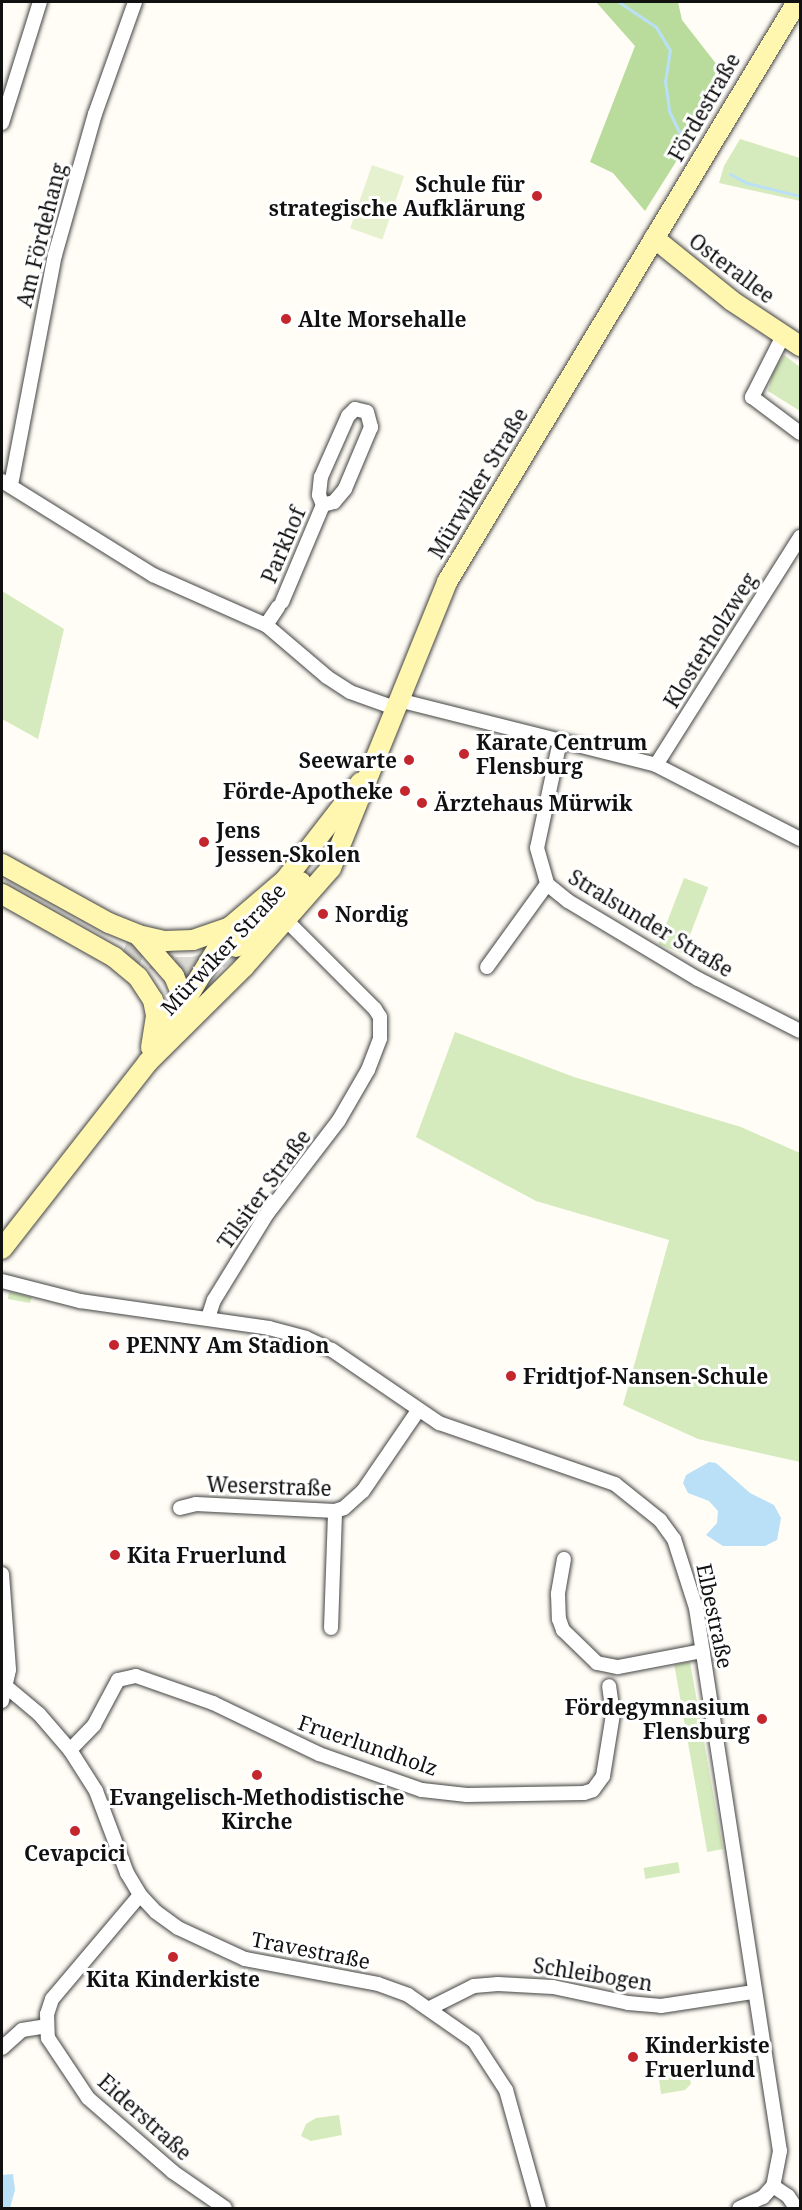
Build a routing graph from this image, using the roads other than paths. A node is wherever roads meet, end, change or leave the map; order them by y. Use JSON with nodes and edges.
{"nodes":[{"id":1,"x":40,"y":2,"type":"edge"},
{"id":2,"x":135,"y":2,"type":"edge"},
{"id":3,"x":793,"y":3,"type":"edge"},
{"id":4,"x":2,"y":123,"type":"edge"},
{"id":5,"x":654,"y":237,"type":"junction"},
{"id":6,"x":784,"y":334,"type":"junction"},
{"id":7,"x":801,"y":346,"type":"edge"},
{"id":8,"x":801,"y":433,"type":"edge"},
{"id":9,"x":6,"y":483,"type":"edge"},
{"id":10,"x":323,"y":505,"type":"junction"},
{"id":11,"x":801,"y":537,"type":"edge"},
{"id":12,"x":266,"y":625,"type":"junction"},
{"id":13,"x":396,"y":704,"type":"junction"},
{"id":14,"x":560,"y":741,"type":"junction"},
{"id":15,"x":656,"y":765,"type":"junction"},
{"id":16,"x":373,"y":767,"type":"junction"},
{"id":17,"x":351,"y":826,"type":"junction"},
{"id":18,"x":801,"y":838,"type":"edge"},
{"id":19,"x":2,"y":864,"type":"edge"},
{"id":20,"x":2,"y":880,"type":"edge"},
{"id":21,"x":547,"y":884,"type":"junction"},
{"id":22,"x":2,"y":894,"type":"edge"},
{"id":23,"x":286,"y":920,"type":"junction"},
{"id":24,"x":231,"y":926,"type":"junction"},
{"id":25,"x":138,"y":935,"type":"junction"},
{"id":26,"x":236,"y":947,"type":"tunnel mouth"},
{"id":27,"x":124,"y":949,"type":"tunnel mouth"},
{"id":28,"x":487,"y":967,"type":"dead end"},
{"id":29,"x":180,"y":1009,"type":"junction"},
{"id":30,"x":801,"y":1031,"type":"edge"},
{"id":31,"x":155,"y":1055,"type":"junction"},
{"id":32,"x":2,"y":1249,"type":"edge"},
{"id":33,"x":2,"y":1281,"type":"edge"},
{"id":34,"x":208,"y":1318,"type":"junction"},
{"id":35,"x":417,"y":1412,"type":"junction"},
{"id":36,"x":180,"y":1508,"type":"dead end"},
{"id":37,"x":335,"y":1511,"type":"junction"},
{"id":38,"x":564,"y":1559,"type":"dead end"},
{"id":39,"x":2,"y":1574,"type":"edge"},
{"id":40,"x":331,"y":1628,"type":"dead end"},
{"id":41,"x":703,"y":1651,"type":"junction"},
{"id":42,"x":4,"y":1685,"type":"edge"},
{"id":43,"x":609,"y":1686,"type":"dead end"},
{"id":44,"x":2,"y":1701,"type":"edge"},
{"id":45,"x":70,"y":1750,"type":"junction"},
{"id":46,"x":140,"y":1896,"type":"junction"},
{"id":47,"x":754,"y":1992,"type":"junction"},
{"id":48,"x":430,"y":2008,"type":"junction"},
{"id":49,"x":46,"y":2026,"type":"junction"},
{"id":50,"x":2,"y":2048,"type":"edge"},
{"id":51,"x":773,"y":2186,"type":"junction"},
{"id":52,"x":225,"y":2208,"type":"edge"},
{"id":53,"x":539,"y":2208,"type":"edge"},
{"id":54,"x":739,"y":2208,"type":"edge"},
{"id":55,"x":796,"y":2208,"type":"edge"}],
"edges":[{"from":1,"to":4,"type":"street"},
{"from":2,"to":9,"type":"street","name":"Am Fördehang"},
{"from":3,"to":5,"type":"main road","name":"Fördestraße"},
{"from":5,"to":6,"type":"main road","name":"Osterallee"},
{"from":5,"to":13,"type":"main road","name":"Mürwiker Straße"},
{"from":6,"to":7,"type":"main road","name":"Osterallee"},
{"from":6,"to":8,"type":"street"},
{"from":9,"to":12,"type":"street"},
{"from":10,"to":10,"type":"street","name":"Parkhof"},
{"from":10,"to":12,"type":"street","name":"Parkhof"},
{"from":11,"to":15,"type":"street","name":"Klosterholzweg"},
{"from":12,"to":13,"type":"street"},
{"from":13,"to":14,"type":"street"},
{"from":13,"to":16,"type":"main road","name":"Mürwiker Straße"},
{"from":14,"to":15,"type":"street"},
{"from":14,"to":21,"type":"street","name":"Stralsunder Straße"},
{"from":15,"to":18,"type":"street"},
{"from":16,"to":17,"type":"main road","name":"Mürwiker Straße"},
{"from":16,"to":24,"type":"main road","name":"Mürwiker Straße"},
{"from":17,"to":23,"type":"main road","name":"Mürwiker Straße"},
{"from":17,"to":26,"type":"main road"},
{"from":19,"to":25,"type":"main road"},
{"from":20,"to":27,"type":"main road"},
{"from":21,"to":28,"type":"street"},
{"from":21,"to":30,"type":"street","name":"Stralsunder Straße"},
{"from":22,"to":31,"type":"main road"},
{"from":23,"to":31,"type":"main road","name":"Mürwiker Straße"},
{"from":23,"to":34,"type":"street","name":"Tilsiter Straße"},
{"from":24,"to":25,"type":"main road"},
{"from":24,"to":29,"type":"main road","name":"Mürwiker Straße"},
{"from":25,"to":29,"type":"main road"},
{"from":29,"to":31,"type":"main road","name":"Mürwiker Straße"},
{"from":31,"to":32,"type":"main road","name":"Mürwiker Straße"},
{"from":33,"to":34,"type":"street"},
{"from":34,"to":35,"type":"street","name":"Elbestraße"},
{"from":35,"to":37,"type":"street","name":"Weserstraße"},
{"from":35,"to":41,"type":"street","name":"Elbestraße"},
{"from":36,"to":37,"type":"street","name":"Weserstraße"},
{"from":37,"to":40,"type":"street"},
{"from":38,"to":41,"type":"street"},
{"from":39,"to":42,"type":"street"},
{"from":41,"to":47,"type":"street","name":"Elbestraße"},
{"from":42,"to":44,"type":"street"},
{"from":42,"to":45,"type":"street","name":"Travestraße"},
{"from":43,"to":45,"type":"street","name":"Fruerlundholz"},
{"from":45,"to":46,"type":"street","name":"Travestraße"},
{"from":46,"to":48,"type":"street","name":"Travestraße"},
{"from":46,"to":49,"type":"street"},
{"from":47,"to":48,"type":"street","name":"Schleibogen"},
{"from":47,"to":51,"type":"street","name":"Elbestraße"},
{"from":48,"to":53,"type":"street","name":"Travestraße"},
{"from":49,"to":50,"type":"street"},
{"from":49,"to":52,"type":"street","name":"Eiderstraße"},
{"from":51,"to":54,"type":"street"},
{"from":51,"to":55,"type":"street"}]}
